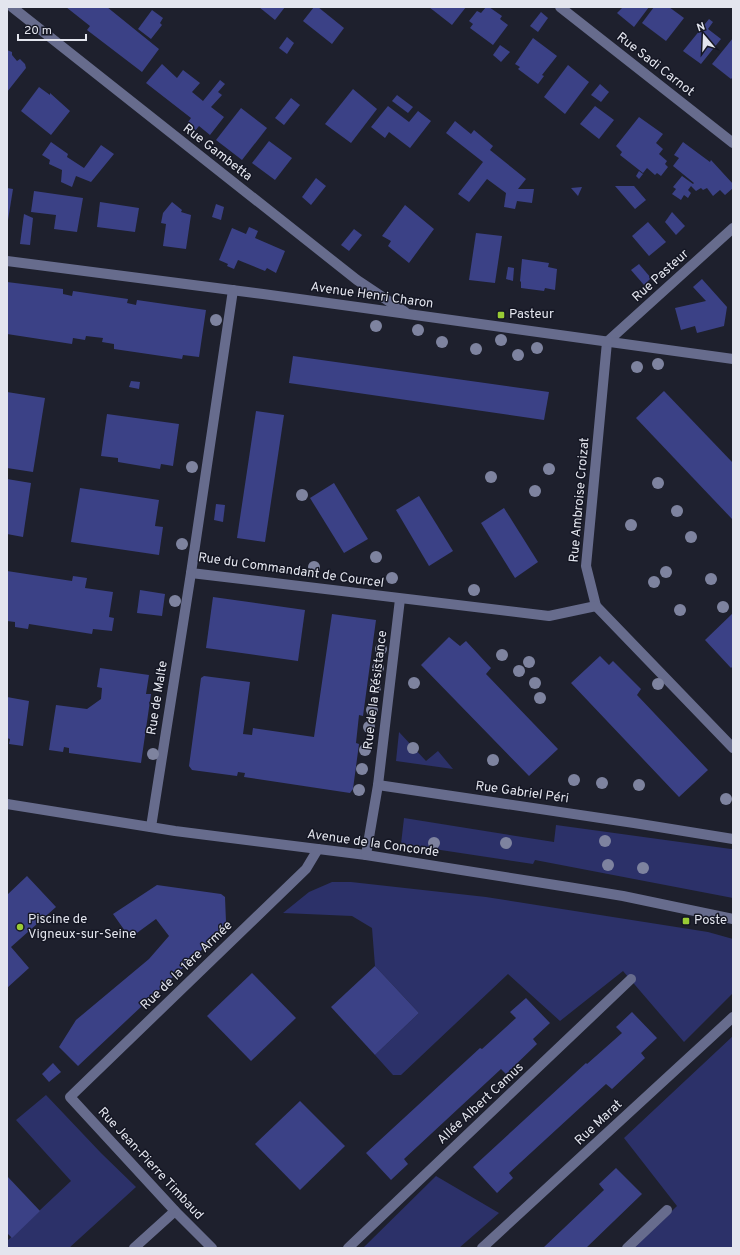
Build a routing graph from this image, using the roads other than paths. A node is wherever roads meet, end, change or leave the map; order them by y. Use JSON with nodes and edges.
{"nodes":[{"id":1,"x":12,"y":7,"type":"edge"},
{"id":2,"x":560,"y":7,"type":"edge"},
{"id":3,"x":733,"y":143,"type":"edge"},
{"id":4,"x":733,"y":228,"type":"edge"},
{"id":5,"x":7,"y":261,"type":"edge"},
{"id":6,"x":233,"y":290,"type":"junction"},
{"id":7,"x":408,"y":314,"type":"junction"},
{"id":8,"x":607,"y":342,"type":"junction"},
{"id":9,"x":733,"y":359,"type":"edge"},
{"id":10,"x":191,"y":573,"type":"junction"},
{"id":11,"x":400,"y":599,"type":"junction"},
{"id":12,"x":596,"y":606,"type":"junction"},
{"id":13,"x":733,"y":748,"type":"edge"},
{"id":14,"x":378,"y":785,"type":"junction"},
{"id":15,"x":7,"y":804,"type":"edge"},
{"id":16,"x":151,"y":826,"type":"junction"},
{"id":17,"x":733,"y":839,"type":"edge"},
{"id":18,"x":318,"y":849,"type":"junction"},
{"id":19,"x":366,"y":855,"type":"junction"},
{"id":20,"x":733,"y":919,"type":"edge"},
{"id":21,"x":632,"y":979,"type":"dead end"},
{"id":22,"x":733,"y":1016,"type":"edge"},
{"id":23,"x":70,"y":1097,"type":"joint"},
{"id":24,"x":667,"y":1210,"type":"dead end"},
{"id":25,"x":175,"y":1211,"type":"junction"},
{"id":26,"x":134,"y":1248,"type":"edge"},
{"id":27,"x":212,"y":1248,"type":"edge"},
{"id":28,"x":348,"y":1248,"type":"edge"},
{"id":29,"x":482,"y":1248,"type":"edge"},
{"id":30,"x":627,"y":1248,"type":"edge"}],
"edges":[{"from":1,"to":7,"type":"street","name":"Rue Gambetta"},
{"from":2,"to":3,"type":"street","name":"Rue Sadi Carnot"},
{"from":4,"to":8,"type":"street","name":"Rue Pasteur"},
{"from":5,"to":6,"type":"street","name":"Avenue Henri Charon"},
{"from":6,"to":7,"type":"street","name":"Avenue Henri Charon"},
{"from":6,"to":10,"type":"street","name":"Rue du Commandant de Courcel"},
{"from":7,"to":8,"type":"street","name":"Avenue Henri Charon"},
{"from":8,"to":9,"type":"street","name":"Avenue Henri Charon"},
{"from":8,"to":12,"type":"street","name":"Rue Ambroise Croizat"},
{"from":10,"to":11,"type":"street","name":"Rue du Commandant de Courcel"},
{"from":10,"to":16,"type":"street","name":"Rue de Malte"},
{"from":11,"to":12,"type":"street","name":"Rue du Commandant de Courcel"},
{"from":11,"to":14,"type":"street","name":"Rue de la Résistance"},
{"from":12,"to":13,"type":"street","name":"Rue Ambroise Croizat"},
{"from":14,"to":17,"type":"street","name":"Rue Gabriel Péri"},
{"from":14,"to":19,"type":"street"},
{"from":15,"to":16,"type":"street","name":"Avenue de la Concorde"},
{"from":16,"to":18,"type":"street","name":"Avenue de la Concorde"},
{"from":18,"to":19,"type":"street","name":"Avenue de la Concorde"},
{"from":18,"to":23,"type":"street","name":"Rue de la 1ère Armée"},
{"from":19,"to":20,"type":"street","name":"Avenue de la Concorde"},
{"from":21,"to":28,"type":"street","name":"Allée Albert Camus"},
{"from":22,"to":29,"type":"street","name":"Rue Marat"},
{"from":23,"to":25,"type":"street","name":"Rue Jean-Pierre Timbaud"},
{"from":24,"to":30,"type":"street"},
{"from":25,"to":26,"type":"street"},
{"from":25,"to":27,"type":"street","name":"Rue Jean-Pierre Timbaud"}]}
